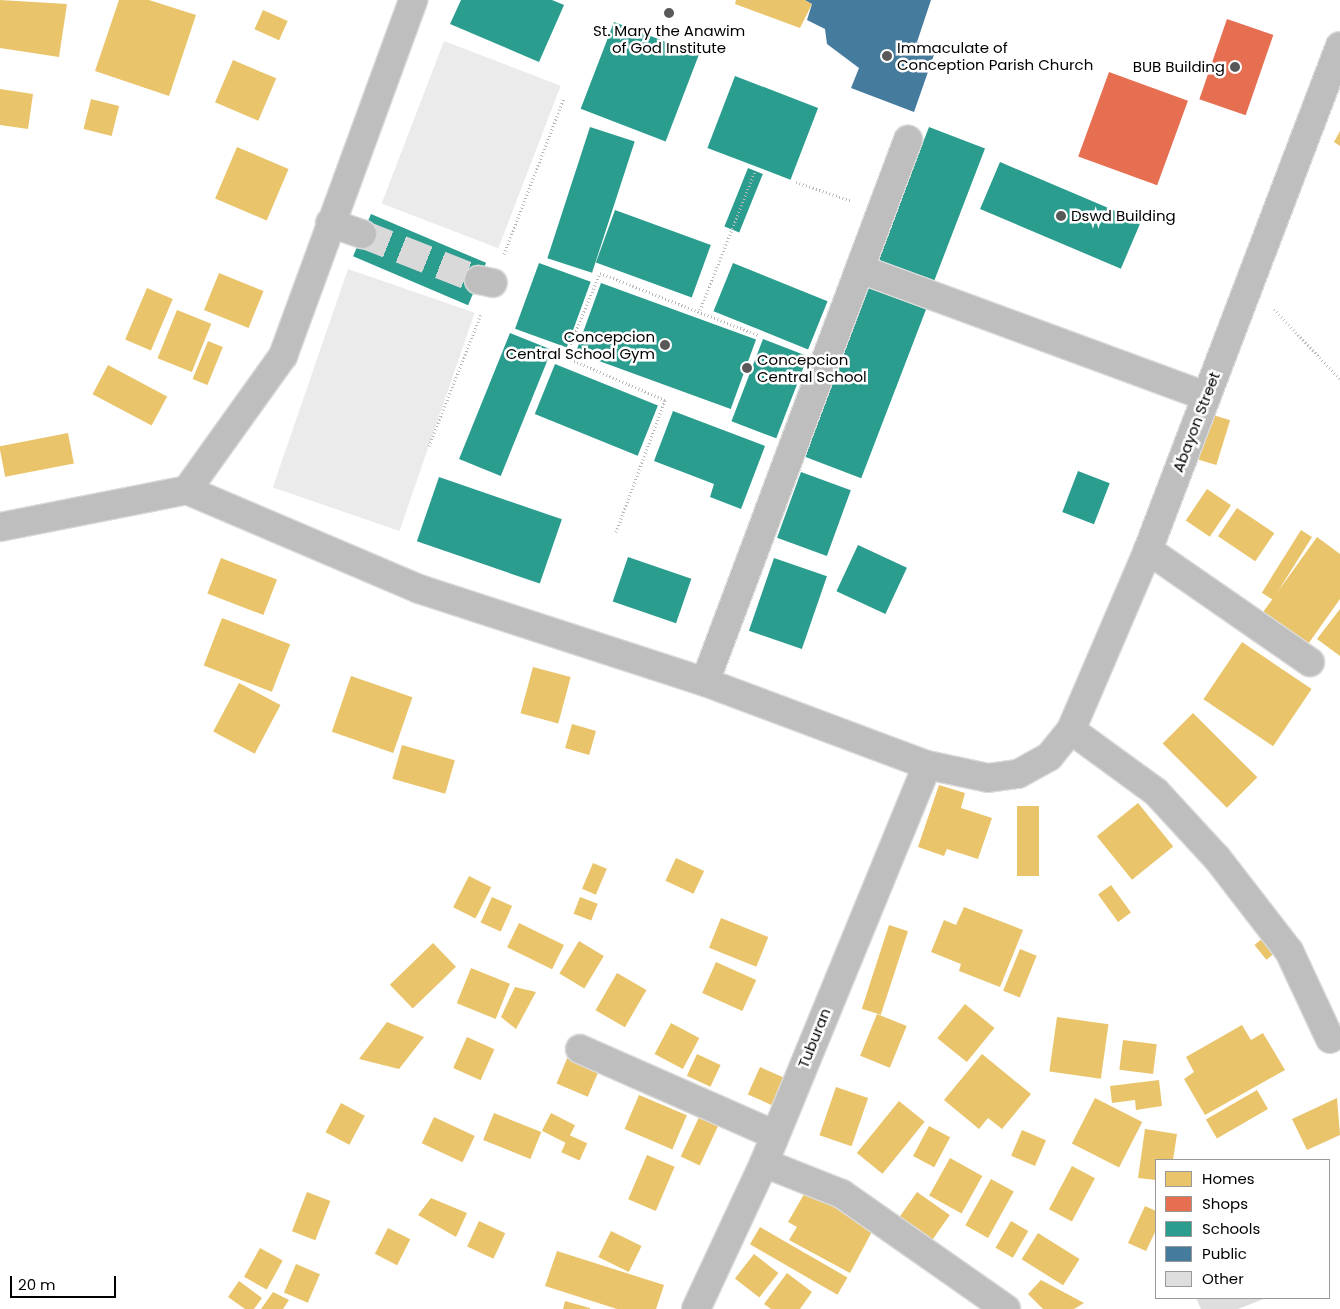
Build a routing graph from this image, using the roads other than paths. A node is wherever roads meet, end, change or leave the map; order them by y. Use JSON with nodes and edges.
{"nodes":[{"id":1,"x":413,"y":0,"type":"edge"},
{"id":2,"x":1340,"y":46,"type":"edge"},
{"id":3,"x":908,"y":140,"type":"dead end"},
{"id":4,"x":330,"y":223,"type":"junction"},
{"id":5,"x":362,"y":234,"type":"tunnel mouth"},
{"id":6,"x":860,"y":268,"type":"junction"},
{"id":7,"x":1206,"y":396,"type":"junction"},
{"id":8,"x":187,"y":490,"type":"junction"},
{"id":9,"x":0,"y":527,"type":"edge"},
{"id":10,"x":1148,"y":550,"type":"junction"},
{"id":11,"x":1310,"y":662,"type":"dead end"},
{"id":12,"x":706,"y":682,"type":"junction"},
{"id":13,"x":1071,"y":730,"type":"junction"},
{"id":14,"x":927,"y":765,"type":"junction"},
{"id":15,"x":1330,"y":1039,"type":"dead end"},
{"id":16,"x":580,"y":1049,"type":"dead end"},
{"id":17,"x":775,"y":1135,"type":"junction"},
{"id":18,"x":764,"y":1163,"type":"junction"},
{"id":19,"x":696,"y":1309,"type":"edge"},
{"id":20,"x":1006,"y":1309,"type":"edge"}],
"edges":[{"from":1,"to":4,"type":"main road"},
{"from":2,"to":7,"type":"main road","name":"Abayon Street"},
{"from":3,"to":6,"type":"main road"},
{"from":4,"to":5,"type":"main road"},
{"from":4,"to":8,"type":"main road"},
{"from":6,"to":7,"type":"main road"},
{"from":6,"to":12,"type":"main road"},
{"from":7,"to":10,"type":"main road","name":"Abayon Street"},
{"from":8,"to":9,"type":"main road"},
{"from":8,"to":12,"type":"main road"},
{"from":10,"to":11,"type":"main road"},
{"from":10,"to":13,"type":"main road","name":"Abayon Street"},
{"from":12,"to":14,"type":"main road"},
{"from":13,"to":14,"type":"main road","name":"Abayon Street"},
{"from":13,"to":15,"type":"main road"},
{"from":14,"to":17,"type":"main road","name":"Tuburan"},
{"from":16,"to":17,"type":"main road"},
{"from":17,"to":18,"type":"main road","name":"Tuburan"},
{"from":18,"to":19,"type":"main road","name":"Tuburan"},
{"from":18,"to":20,"type":"main road"}]}
